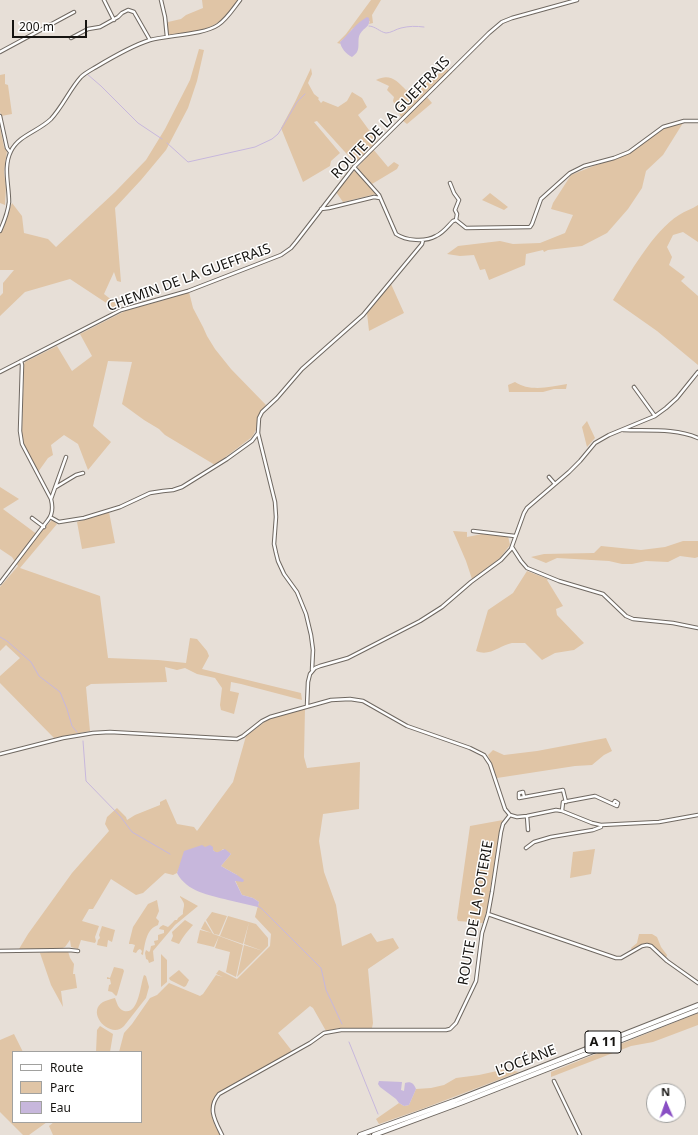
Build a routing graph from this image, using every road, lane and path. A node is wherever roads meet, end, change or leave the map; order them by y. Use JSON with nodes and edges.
{"nodes":[{"id":1,"x":104,"y":0,"type":"edge"},
{"id":2,"x":161,"y":0,"type":"edge"},
{"id":3,"x":240,"y":0,"type":"edge"},
{"id":4,"x":578,"y":0,"type":"edge"},
{"id":5,"x":74,"y":12,"type":"dead end"},
{"id":6,"x":114,"y":20,"type":"junction"},
{"id":7,"x":167,"y":37,"type":"junction"},
{"id":8,"x":71,"y":38,"type":"dead end"},
{"id":9,"x":150,"y":40,"type":"junction"},
{"id":10,"x":0,"y":52,"type":"edge"},
{"id":11,"x":0,"y":116,"type":"edge"},
{"id":12,"x":698,"y":121,"type":"edge"},
{"id":13,"x":10,"y":152,"type":"junction"},
{"id":14,"x":354,"y":167,"type":"junction"},
{"id":15,"x":450,"y":183,"type":"dead end"},
{"id":16,"x":381,"y":198,"type":"junction"},
{"id":17,"x":321,"y":209,"type":"junction"},
{"id":18,"x":456,"y":220,"type":"junction"},
{"id":19,"x":0,"y":231,"type":"edge"},
{"id":20,"x":423,"y":240,"type":"junction"},
{"id":21,"x":296,"y":242,"type":"joint"},
{"id":22,"x":21,"y":361,"type":"junction"},
{"id":23,"x":0,"y":372,"type":"edge"},
{"id":24,"x":698,"y":372,"type":"edge"},
{"id":25,"x":634,"y":387,"type":"dead end"},
{"id":26,"x":655,"y":416,"type":"junction"},
{"id":27,"x":621,"y":430,"type":"junction"},
{"id":28,"x":258,"y":433,"type":"junction"},
{"id":29,"x":698,"y":438,"type":"edge"},
{"id":30,"x":66,"y":457,"type":"dead end"},
{"id":31,"x":83,"y":473,"type":"dead end"},
{"id":32,"x":549,"y":477,"type":"dead end"},
{"id":33,"x":555,"y":484,"type":"junction"},
{"id":34,"x":56,"y":488,"type":"junction"},
{"id":35,"x":47,"y":491,"type":"junction"},
{"id":36,"x":53,"y":492,"type":"junction"},
{"id":37,"x":51,"y":499,"type":"junction"},
{"id":38,"x":50,"y":517,"type":"junction"},
{"id":39,"x":32,"y":518,"type":"dead end"},
{"id":40,"x":44,"y":527,"type":"junction"},
{"id":41,"x":473,"y":531,"type":"dead end"},
{"id":42,"x":515,"y":536,"type":"junction"},
{"id":43,"x":512,"y":547,"type":"junction"},
{"id":44,"x":0,"y":583,"type":"edge"},
{"id":45,"x":698,"y":628,"type":"edge"},
{"id":46,"x":312,"y":670,"type":"junction"},
{"id":47,"x":307,"y":706,"type":"junction"},
{"id":48,"x":0,"y":754,"type":"edge"},
{"id":49,"x":524,"y":797,"type":"dead end"},
{"id":50,"x":566,"y":802,"type":"junction"},
{"id":51,"x":613,"y":804,"type":"dead end"},
{"id":52,"x":562,"y":810,"type":"junction"},
{"id":53,"x":698,"y":814,"type":"edge"},
{"id":54,"x":510,"y":815,"type":"junction"},
{"id":55,"x":527,"y":816,"type":"junction"},
{"id":56,"x":600,"y":825,"type":"junction"},
{"id":57,"x":528,"y":830,"type":"dead end"},
{"id":58,"x":526,"y":848,"type":"dead end"},
{"id":59,"x":488,"y":914,"type":"junction"},
{"id":60,"x":78,"y":950,"type":"dead end"},
{"id":61,"x":0,"y":951,"type":"edge"},
{"id":62,"x":698,"y":983,"type":"edge"},
{"id":63,"x":698,"y":1005,"type":"edge"},
{"id":64,"x":698,"y":1010,"type":"edge"},
{"id":65,"x":554,"y":1081,"type":"dead end"},
{"id":66,"x":222,"y":1135,"type":"edge"},
{"id":67,"x":360,"y":1135,"type":"edge"},
{"id":68,"x":374,"y":1135,"type":"edge"},
{"id":69,"x":580,"y":1135,"type":"edge"}],
"edges":[{"from":1,"to":6,"type":"street"},
{"from":2,"to":7,"type":"street"},
{"from":3,"to":7,"type":"street"},
{"from":4,"to":14,"type":"street","name":"ROUTE DE LA GUEFFRAIS"},
{"from":5,"to":10,"type":"street"},
{"from":6,"to":8,"type":"street"},
{"from":6,"to":9,"type":"street"},
{"from":7,"to":9,"type":"street"},
{"from":9,"to":13,"type":"street"},
{"from":11,"to":13,"type":"street"},
{"from":12,"to":18,"type":"street"},
{"from":13,"to":19,"type":"street"},
{"from":14,"to":16,"type":"street"},
{"from":14,"to":17,"type":"street","name":"ROUTE DE LA GUEFFRAIS"},
{"from":15,"to":18,"type":"street"},
{"from":16,"to":17,"type":"street"},
{"from":16,"to":20,"type":"street"},
{"from":17,"to":21,"type":"street","name":"ROUTE DE LA GUEFFRAIS"},
{"from":18,"to":20,"type":"street"},
{"from":20,"to":28,"type":"street"},
{"from":21,"to":22,"type":"street","name":"CHEMIN DE LA GUEFFRAIS"},
{"from":22,"to":23,"type":"street","name":"CHEMIN DE LA GUEFFRAIS"},
{"from":22,"to":35,"type":"street"},
{"from":24,"to":26,"type":"street"},
{"from":25,"to":26,"type":"street"},
{"from":26,"to":27,"type":"street"},
{"from":27,"to":29,"type":"street"},
{"from":27,"to":33,"type":"street"},
{"from":28,"to":38,"type":"street"},
{"from":28,"to":46,"type":"street"},
{"from":30,"to":34,"type":"street"},
{"from":31,"to":34,"type":"street"},
{"from":32,"to":33,"type":"street"},
{"from":33,"to":42,"type":"street"},
{"from":34,"to":36,"type":"street"},
{"from":35,"to":36,"type":"street"},
{"from":35,"to":37,"type":"street"},
{"from":36,"to":37,"type":"street"},
{"from":37,"to":38,"type":"street"},
{"from":38,"to":40,"type":"street"},
{"from":39,"to":40,"type":"street"},
{"from":40,"to":44,"type":"street"},
{"from":41,"to":42,"type":"street"},
{"from":42,"to":43,"type":"street"},
{"from":43,"to":45,"type":"street"},
{"from":43,"to":46,"type":"street"},
{"from":46,"to":47,"type":"street"},
{"from":47,"to":48,"type":"street"},
{"from":47,"to":54,"type":"street"},
{"from":49,"to":50,"type":"street"},
{"from":50,"to":51,"type":"street"},
{"from":50,"to":52,"type":"street"},
{"from":52,"to":55,"type":"street"},
{"from":52,"to":56,"type":"street"},
{"from":53,"to":56,"type":"street"},
{"from":54,"to":55,"type":"street"},
{"from":54,"to":59,"type":"street","name":"ROUTE DE LA POTERIE"},
{"from":55,"to":57,"type":"street"},
{"from":56,"to":58,"type":"street"},
{"from":59,"to":62,"type":"street"},
{"from":59,"to":66,"type":"street","name":"ROUTE DE LA POTERIE"},
{"from":60,"to":61,"type":"street"},
{"from":63,"to":67,"type":"highway","name":"L’OCÉANE","number":"A 11"},
{"from":64,"to":68,"type":"highway","name":"L’OCÉANE","number":"A 11"},
{"from":65,"to":69,"type":"street"}]}
